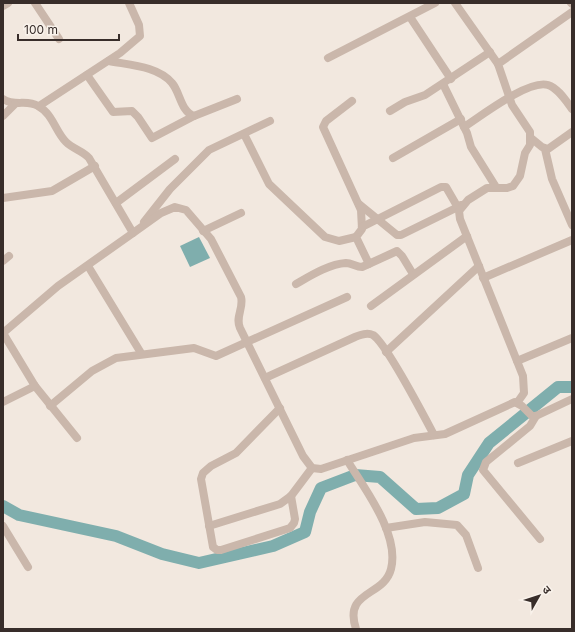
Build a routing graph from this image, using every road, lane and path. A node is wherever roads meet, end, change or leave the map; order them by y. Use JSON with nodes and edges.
{"nodes":[{"id":1,"x":8,"y":3,"type":"edge"},
{"id":2,"x":35,"y":3,"type":"edge"},
{"id":3,"x":129,"y":3,"type":"edge"},
{"id":4,"x":435,"y":3,"type":"edge"},
{"id":5,"x":455,"y":3,"type":"edge"},
{"id":6,"x":3,"y":6,"type":"edge"},
{"id":7,"x":571,"y":16,"type":"edge"},
{"id":8,"x":410,"y":17,"type":"junction"},
{"id":9,"x":59,"y":39,"type":"dead end"},
{"id":10,"x":490,"y":52,"type":"junction"},
{"id":11,"x":328,"y":58,"type":"dead end"},
{"id":12,"x":109,"y":61,"type":"junction"},
{"id":13,"x":498,"y":64,"type":"junction"},
{"id":14,"x":87,"y":75,"type":"junction"},
{"id":15,"x":450,"y":79,"type":"junction"},
{"id":16,"x":443,"y":84,"type":"junction"},
{"id":17,"x":509,"y":97,"type":"junction"},
{"id":18,"x":3,"y":99,"type":"edge"},
{"id":19,"x":237,"y":99,"type":"dead end"},
{"id":20,"x":352,"y":101,"type":"dead end"},
{"id":21,"x":15,"y":104,"type":"junction"},
{"id":22,"x":39,"y":106,"type":"junction"},
{"id":23,"x":572,"y":109,"type":"edge"},
{"id":24,"x":390,"y":111,"type":"dead end"},
{"id":25,"x":3,"y":116,"type":"edge"},
{"id":26,"x":194,"y":116,"type":"junction"},
{"id":27,"x":460,"y":119,"type":"junction"},
{"id":28,"x":270,"y":121,"type":"dead end"},
{"id":29,"x":464,"y":127,"type":"junction"},
{"id":30,"x":572,"y":132,"type":"edge"},
{"id":31,"x":244,"y":134,"type":"junction"},
{"id":32,"x":531,"y":138,"type":"junction"},
{"id":33,"x":545,"y":149,"type":"junction"},
{"id":34,"x":393,"y":158,"type":"dead end"},
{"id":35,"x":175,"y":159,"type":"dead end"},
{"id":36,"x":95,"y":166,"type":"junction"},
{"id":37,"x":496,"y":187,"type":"junction"},
{"id":38,"x":3,"y":198,"type":"edge"},
{"id":39,"x":116,"y":203,"type":"junction"},
{"id":40,"x":358,"y":203,"type":"junction"},
{"id":41,"x":462,"y":205,"type":"junction"},
{"id":42,"x":241,"y":213,"type":"dead end"},
{"id":43,"x":378,"y":220,"type":"junction"},
{"id":44,"x":572,"y":224,"type":"edge"},
{"id":45,"x":142,"y":227,"type":"junction"},
{"id":46,"x":362,"y":227,"type":"junction"},
{"id":47,"x":203,"y":231,"type":"junction"},
{"id":48,"x":133,"y":233,"type":"junction"},
{"id":49,"x":467,"y":236,"type":"junction"},
{"id":50,"x":356,"y":237,"type":"junction"},
{"id":51,"x":572,"y":240,"type":"edge"},
{"id":52,"x":369,"y":264,"type":"junction"},
{"id":53,"x":88,"y":266,"type":"junction"},
{"id":54,"x":479,"y":266,"type":"junction"},
{"id":55,"x":413,"y":274,"type":"junction"},
{"id":56,"x":483,"y":278,"type":"junction"},
{"id":57,"x":296,"y":284,"type":"dead end"},
{"id":58,"x":347,"y":296,"type":"dead end"},
{"id":59,"x":371,"y":306,"type":"dead end"},
{"id":60,"x":3,"y":333,"type":"edge"},
{"id":61,"x":572,"y":338,"type":"edge"},
{"id":62,"x":248,"y":343,"type":"junction"},
{"id":63,"x":386,"y":352,"type":"junction"},
{"id":64,"x":141,"y":354,"type":"junction"},
{"id":65,"x":516,"y":361,"type":"junction"},
{"id":66,"x":265,"y":378,"type":"junction"},
{"id":67,"x":34,"y":386,"type":"junction"},
{"id":68,"x":572,"y":399,"type":"edge"},
{"id":69,"x":3,"y":402,"type":"edge"},
{"id":70,"x":520,"y":405,"type":"junction"},
{"id":71,"x":50,"y":406,"type":"junction"},
{"id":72,"x":280,"y":408,"type":"junction"},
{"id":73,"x":534,"y":416,"type":"junction"},
{"id":74,"x":434,"y":435,"type":"junction"},
{"id":75,"x":77,"y":438,"type":"dead end"},
{"id":76,"x":572,"y":441,"type":"edge"},
{"id":77,"x":347,"y":460,"type":"junction"},
{"id":78,"x":518,"y":463,"type":"dead end"},
{"id":79,"x":312,"y":468,"type":"junction"},
{"id":80,"x":291,"y":496,"type":"junction"},
{"id":81,"x":3,"y":526,"type":"edge"},
{"id":82,"x":209,"y":526,"type":"junction"},
{"id":83,"x":386,"y":528,"type":"junction"},
{"id":84,"x":540,"y":538,"type":"dead end"},
{"id":85,"x":28,"y":567,"type":"dead end"},
{"id":86,"x":478,"y":568,"type":"dead end"},
{"id":87,"x":356,"y":629,"type":"edge"}],
"edges":[{"from":1,"to":6,"type":"street"},
{"from":2,"to":9,"type":"street"},
{"from":3,"to":12,"type":"street"},
{"from":4,"to":8,"type":"street"},
{"from":5,"to":10,"type":"street"},
{"from":7,"to":13,"type":"street"},
{"from":8,"to":11,"type":"street"},
{"from":8,"to":15,"type":"street"},
{"from":10,"to":13,"type":"street"},
{"from":10,"to":15,"type":"street"},
{"from":12,"to":14,"type":"street"},
{"from":12,"to":26,"type":"street"},
{"from":13,"to":17,"type":"street"},
{"from":14,"to":22,"type":"street"},
{"from":14,"to":26,"type":"street"},
{"from":15,"to":16,"type":"street"},
{"from":16,"to":24,"type":"street"},
{"from":16,"to":27,"type":"street"},
{"from":17,"to":23,"type":"street"},
{"from":17,"to":29,"type":"street"},
{"from":17,"to":32,"type":"street"},
{"from":18,"to":21,"type":"street"},
{"from":19,"to":26,"type":"street"},
{"from":20,"to":40,"type":"street"},
{"from":21,"to":22,"type":"street"},
{"from":21,"to":25,"type":"street"},
{"from":22,"to":36,"type":"street"},
{"from":27,"to":29,"type":"street"},
{"from":27,"to":34,"type":"street"},
{"from":28,"to":31,"type":"street"},
{"from":29,"to":37,"type":"street"},
{"from":30,"to":33,"type":"street"},
{"from":31,"to":45,"type":"street"},
{"from":31,"to":50,"type":"street"},
{"from":32,"to":33,"type":"street"},
{"from":32,"to":37,"type":"street"},
{"from":33,"to":44,"type":"street"},
{"from":35,"to":39,"type":"street"},
{"from":36,"to":38,"type":"street"},
{"from":36,"to":39,"type":"street"},
{"from":37,"to":41,"type":"street"},
{"from":39,"to":48,"type":"street"},
{"from":40,"to":43,"type":"street"},
{"from":40,"to":46,"type":"street"},
{"from":41,"to":43,"type":"street"},
{"from":41,"to":43,"type":"street"},
{"from":41,"to":49,"type":"street"},
{"from":42,"to":47,"type":"street"},
{"from":43,"to":46,"type":"street"},
{"from":45,"to":47,"type":"street"},
{"from":45,"to":48,"type":"street"},
{"from":46,"to":50,"type":"street"},
{"from":47,"to":62,"type":"street"},
{"from":48,"to":53,"type":"street"},
{"from":49,"to":54,"type":"street"},
{"from":49,"to":55,"type":"street"},
{"from":50,"to":52,"type":"street"},
{"from":51,"to":56,"type":"street"},
{"from":52,"to":55,"type":"street"},
{"from":52,"to":57,"type":"street"},
{"from":53,"to":60,"type":"street"},
{"from":53,"to":64,"type":"street"},
{"from":54,"to":56,"type":"street"},
{"from":54,"to":63,"type":"street"},
{"from":55,"to":59,"type":"street"},
{"from":56,"to":65,"type":"street"},
{"from":58,"to":62,"type":"street"},
{"from":60,"to":67,"type":"street"},
{"from":61,"to":65,"type":"street"},
{"from":62,"to":64,"type":"street"},
{"from":62,"to":66,"type":"street"},
{"from":63,"to":66,"type":"street"},
{"from":63,"to":74,"type":"street"},
{"from":64,"to":71,"type":"street"},
{"from":65,"to":70,"type":"street"},
{"from":66,"to":72,"type":"street"},
{"from":67,"to":69,"type":"street"},
{"from":67,"to":71,"type":"street"},
{"from":68,"to":73,"type":"street"},
{"from":70,"to":73,"type":"street"},
{"from":70,"to":74,"type":"street"},
{"from":71,"to":75,"type":"street"},
{"from":72,"to":79,"type":"street"},
{"from":72,"to":82,"type":"street"},
{"from":73,"to":84,"type":"street"},
{"from":74,"to":77,"type":"street"},
{"from":76,"to":78,"type":"street"},
{"from":77,"to":79,"type":"street"},
{"from":77,"to":83,"type":"street"},
{"from":79,"to":80,"type":"street"},
{"from":80,"to":82,"type":"street"},
{"from":80,"to":82,"type":"street"},
{"from":81,"to":85,"type":"street"},
{"from":83,"to":86,"type":"street"},
{"from":83,"to":87,"type":"street"}]}
